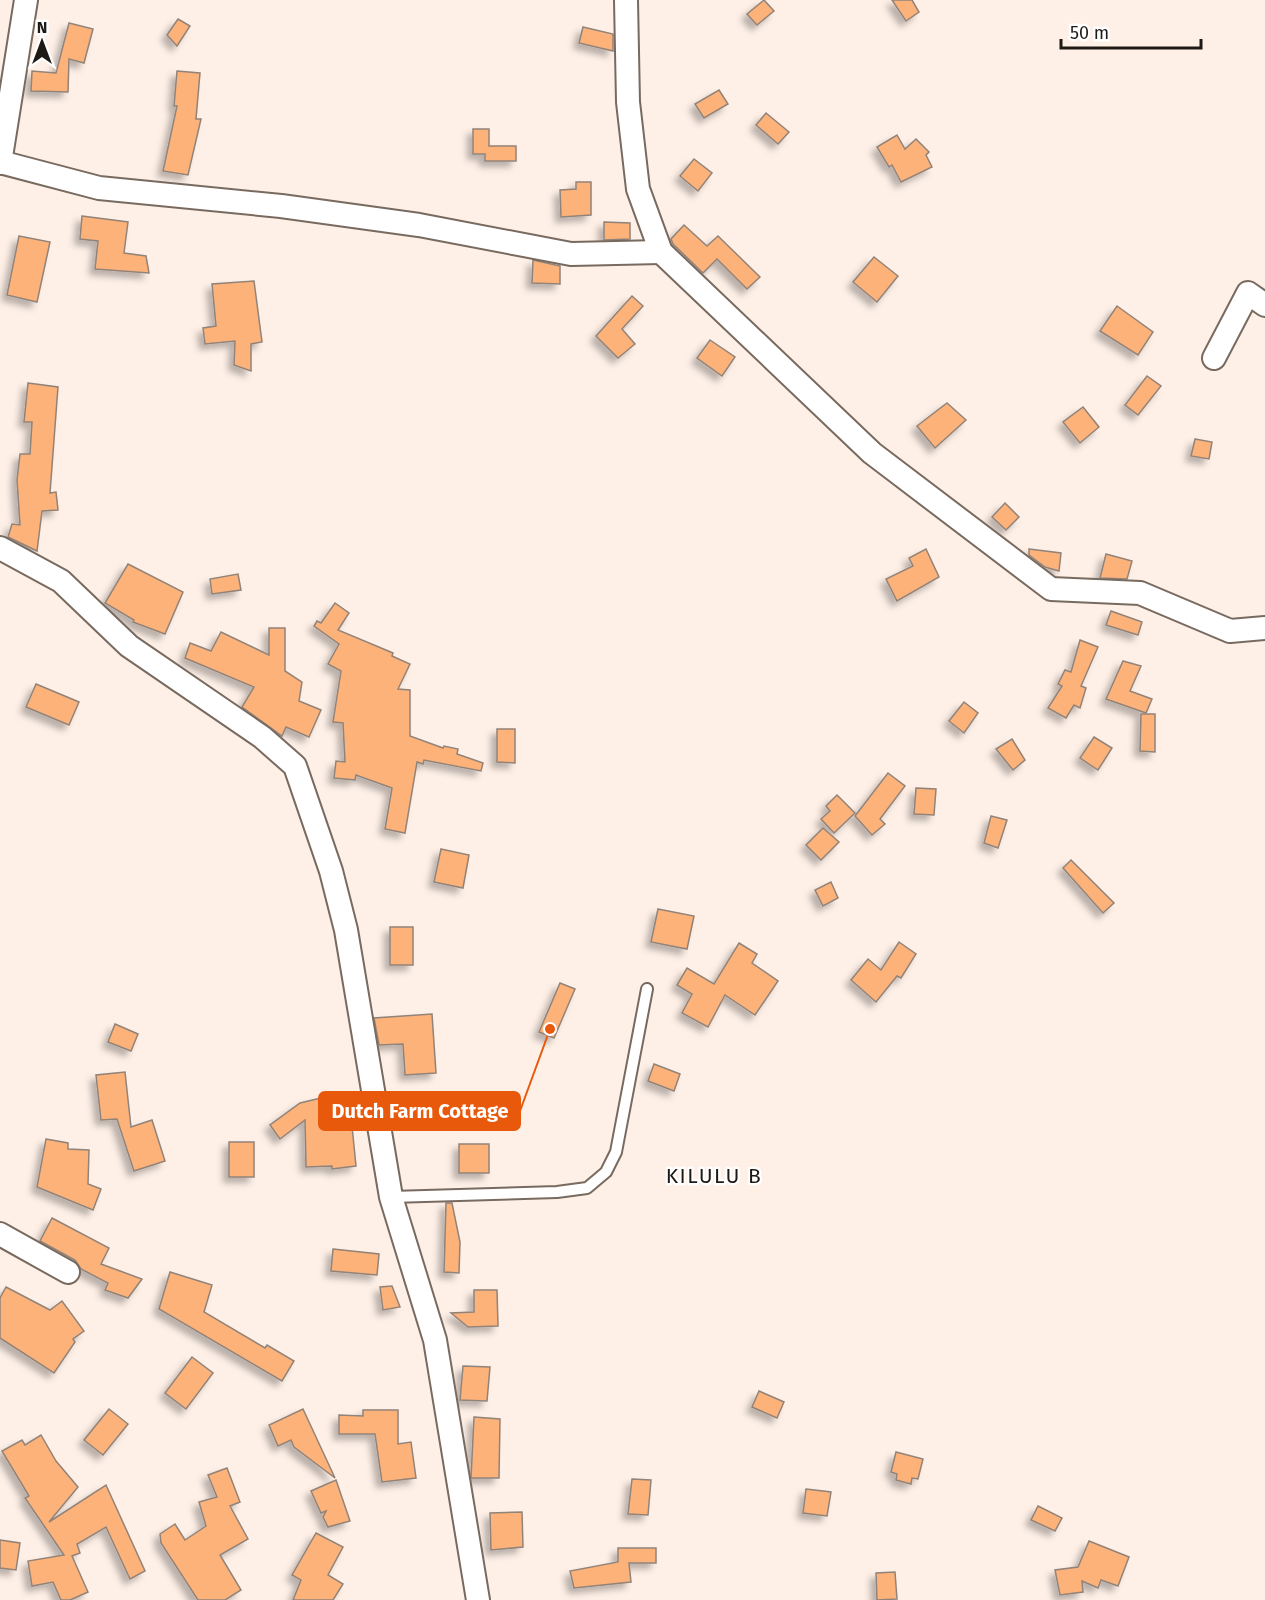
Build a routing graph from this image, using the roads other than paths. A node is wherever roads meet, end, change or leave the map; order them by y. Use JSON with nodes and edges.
{"nodes":[{"id":1,"x":26,"y":0,"type":"edge"},
{"id":2,"x":626,"y":0,"type":"edge"},
{"id":3,"x":0,"y":163,"type":"edge"},
{"id":4,"x":661,"y":252,"type":"junction"},
{"id":5,"x":1265,"y":304,"type":"edge"},
{"id":6,"x":1214,"y":358,"type":"dead end"},
{"id":7,"x":0,"y":548,"type":"edge"},
{"id":8,"x":1265,"y":628,"type":"edge"},
{"id":9,"x":647,"y":989,"type":"dead end"},
{"id":10,"x":391,"y":1197,"type":"junction"},
{"id":11,"x":0,"y":1233,"type":"edge"},
{"id":12,"x":68,"y":1272,"type":"dead end"},
{"id":13,"x":478,"y":1600,"type":"edge"}],
"edges":[{"from":1,"to":3,"type":"street"},
{"from":2,"to":4,"type":"street"},
{"from":3,"to":4,"type":"street"},
{"from":4,"to":8,"type":"street"},
{"from":5,"to":6,"type":"street"},
{"from":7,"to":10,"type":"street"},
{"from":9,"to":10,"type":"lane"},
{"from":10,"to":13,"type":"street"},
{"from":11,"to":12,"type":"street"}]}
